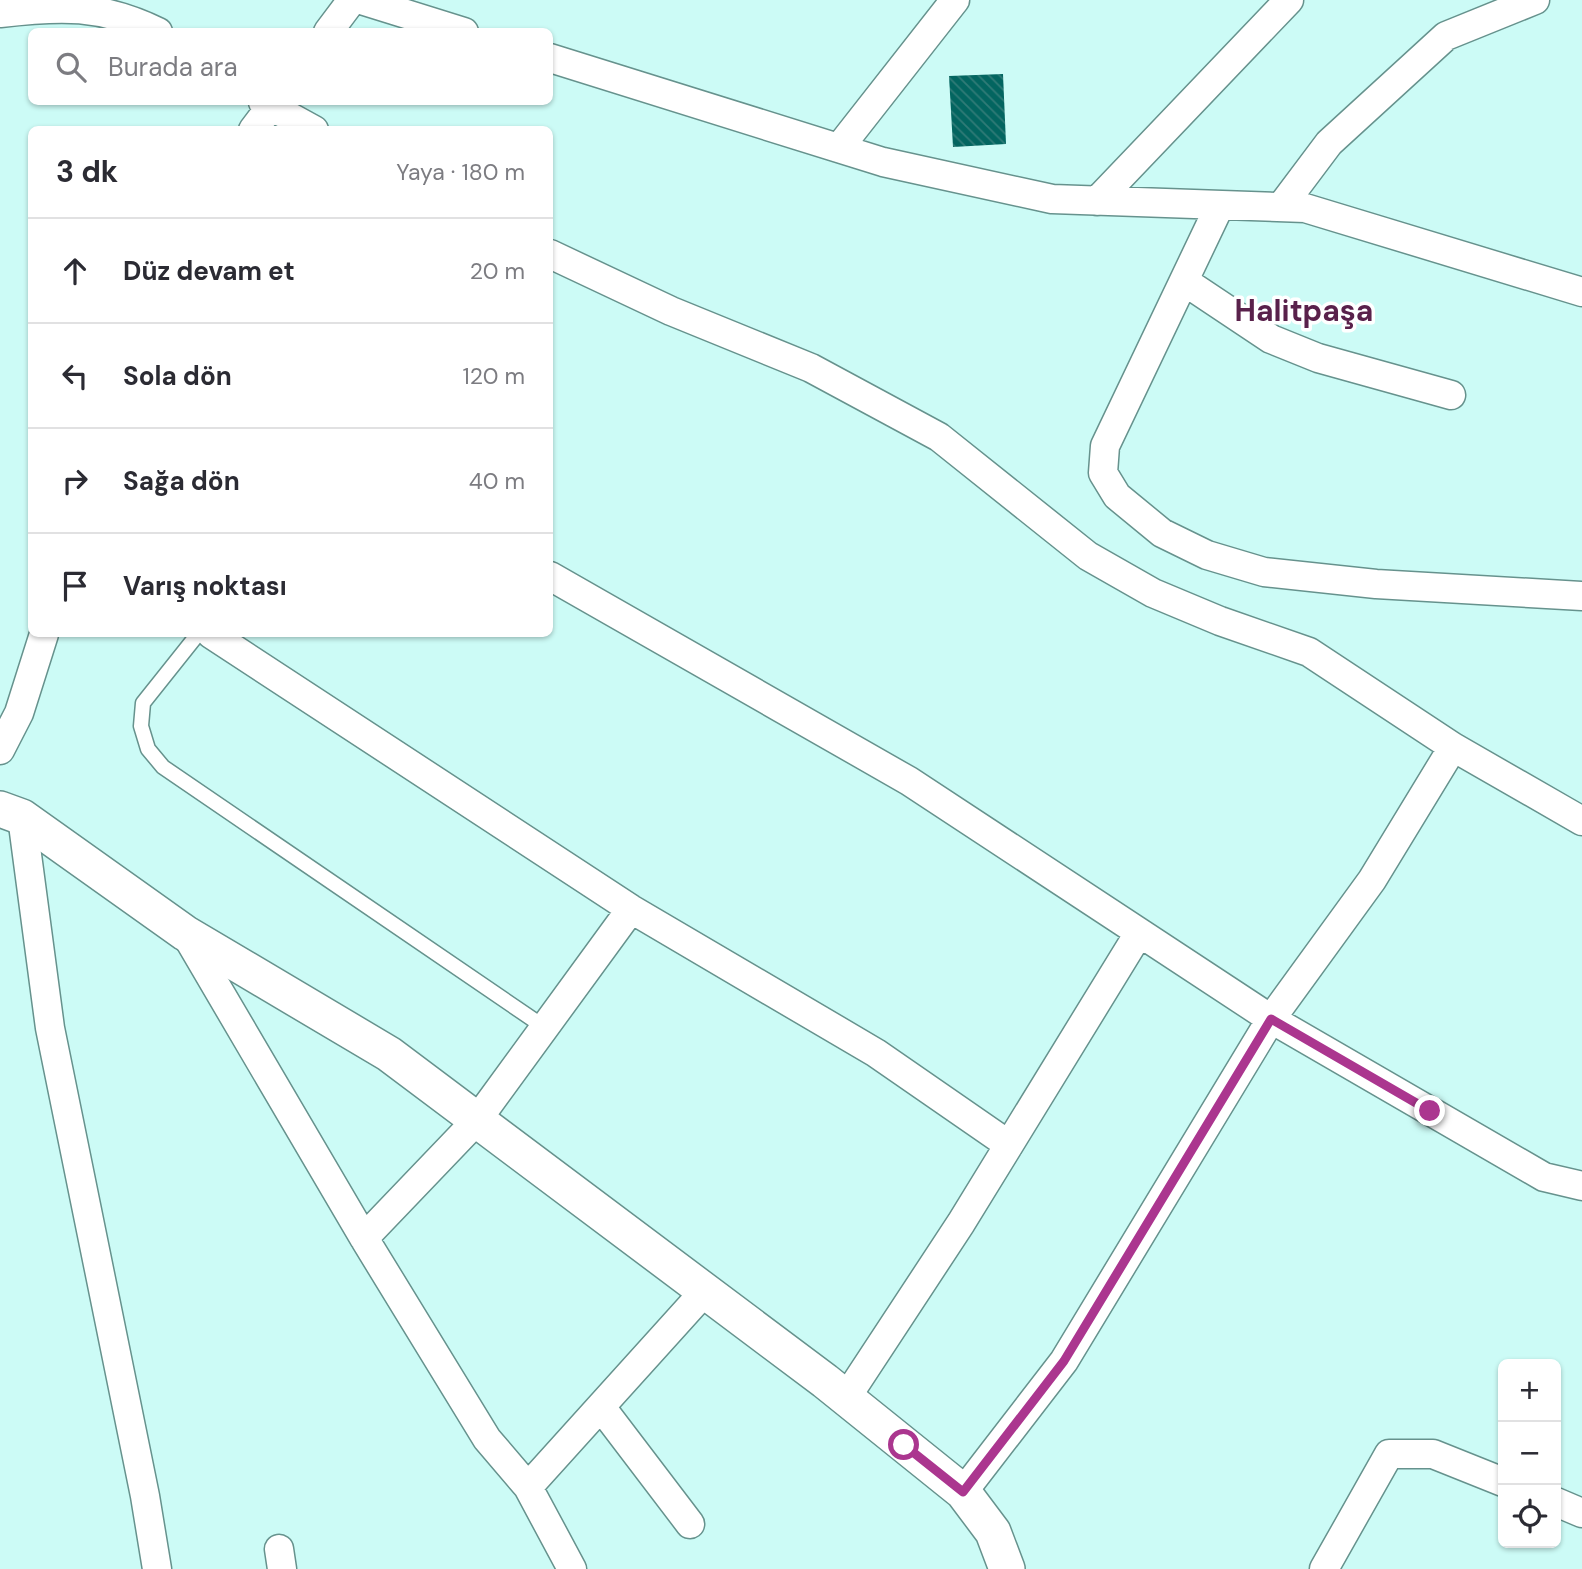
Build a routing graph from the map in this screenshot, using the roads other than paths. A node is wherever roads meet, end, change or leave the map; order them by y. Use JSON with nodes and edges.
{"nodes":[{"id":1,"x":352,"y":0,"type":"edge"},
{"id":2,"x":361,"y":0,"type":"edge"},
{"id":3,"x":955,"y":0,"type":"edge"},
{"id":4,"x":1289,"y":0,"type":"edge"},
{"id":5,"x":1535,"y":0,"type":"edge"},
{"id":6,"x":428,"y":9,"type":"edge"},
{"id":7,"x":0,"y":13,"type":"edge"},
{"id":8,"x":148,"y":28,"type":"edge"},
{"id":9,"x":331,"y":28,"type":"edge"},
{"id":10,"x":458,"y":28,"type":"edge"},
{"id":11,"x":553,"y":59,"type":"edge"},
{"id":12,"x":268,"y":105,"type":"edge"},
{"id":13,"x":272,"y":105,"type":"edge"},
{"id":14,"x":255,"y":126,"type":"edge"},
{"id":15,"x":307,"y":126,"type":"edge"},
{"id":16,"x":839,"y":148,"type":"junction"},
{"id":17,"x":1097,"y":201,"type":"junction"},
{"id":18,"x":1220,"y":205,"type":"junction"},
{"id":19,"x":1281,"y":207,"type":"junction"},
{"id":20,"x":553,"y":255,"type":"edge"},
{"id":21,"x":1184,"y":281,"type":"junction"},
{"id":22,"x":1582,"y":292,"type":"edge"},
{"id":23,"x":1451,"y":395,"type":"dead end"},
{"id":24,"x":553,"y":578,"type":"edge"},
{"id":25,"x":1582,"y":596,"type":"edge"},
{"id":26,"x":43,"y":637,"type":"edge"},
{"id":27,"x":196,"y":637,"type":"edge"},
{"id":28,"x":216,"y":637,"type":"edge"},
{"id":29,"x":1452,"y":747,"type":"junction"},
{"id":30,"x":0,"y":750,"type":"edge"},
{"id":31,"x":11,"y":813,"type":"edge"},
{"id":32,"x":1582,"y":821,"type":"edge"},
{"id":33,"x":631,"y":909,"type":"junction"},
{"id":34,"x":185,"y":933,"type":"junction"},
{"id":35,"x":1139,"y":933,"type":"junction"},
{"id":36,"x":1271,"y":1019,"type":"junction"},
{"id":37,"x":544,"y":1027,"type":"junction"},
{"id":38,"x":477,"y":1120,"type":"junction"},
{"id":39,"x":1009,"y":1145,"type":"junction"},
{"id":40,"x":1582,"y":1186,"type":"edge"},
{"id":41,"x":364,"y":1238,"type":"junction"},
{"id":42,"x":705,"y":1291,"type":"junction"},
{"id":43,"x":845,"y":1398,"type":"junction"},
{"id":44,"x":601,"y":1407,"type":"junction"},
{"id":45,"x":1498,"y":1480,"type":"edge"},
{"id":46,"x":528,"y":1487,"type":"junction"},
{"id":47,"x":963,"y":1492,"type":"junction"},
{"id":48,"x":1561,"y":1504,"type":"edge"},
{"id":49,"x":1582,"y":1513,"type":"edge"},
{"id":50,"x":690,"y":1524,"type":"dead end"},
{"id":51,"x":157,"y":1569,"type":"edge"},
{"id":52,"x":572,"y":1569,"type":"edge"},
{"id":53,"x":1007,"y":1569,"type":"edge"},
{"id":54,"x":1324,"y":1569,"type":"edge"}],
"edges":[{"from":1,"to":9,"type":"street"},
{"from":2,"to":6,"type":"street"},
{"from":3,"to":16,"type":"street"},
{"from":4,"to":17,"type":"street"},
{"from":5,"to":19,"type":"street"},
{"from":6,"to":10,"type":"street"},
{"from":7,"to":8,"type":"street"},
{"from":11,"to":16,"type":"street"},
{"from":12,"to":14,"type":"street"},
{"from":13,"to":15,"type":"street"},
{"from":16,"to":17,"type":"street"},
{"from":17,"to":18,"type":"street"},
{"from":18,"to":19,"type":"street"},
{"from":18,"to":21,"type":"street"},
{"from":19,"to":22,"type":"street"},
{"from":20,"to":29,"type":"street"},
{"from":21,"to":23,"type":"street"},
{"from":21,"to":25,"type":"street"},
{"from":24,"to":35,"type":"street"},
{"from":26,"to":30,"type":"street"},
{"from":27,"to":37,"type":"lane"},
{"from":28,"to":33,"type":"street"},
{"from":29,"to":32,"type":"street"},
{"from":29,"to":36,"type":"street"},
{"from":31,"to":34,"type":"street"},
{"from":31,"to":51,"type":"street"},
{"from":33,"to":37,"type":"street"},
{"from":33,"to":39,"type":"street"},
{"from":34,"to":38,"type":"street"},
{"from":34,"to":41,"type":"street"},
{"from":35,"to":36,"type":"street"},
{"from":35,"to":39,"type":"street"},
{"from":36,"to":40,"type":"street"},
{"from":36,"to":47,"type":"street"},
{"from":37,"to":38,"type":"street"},
{"from":38,"to":41,"type":"street"},
{"from":38,"to":42,"type":"street"},
{"from":39,"to":43,"type":"street"},
{"from":41,"to":46,"type":"street"},
{"from":42,"to":43,"type":"street"},
{"from":42,"to":44,"type":"street"},
{"from":43,"to":47,"type":"street"},
{"from":44,"to":46,"type":"street"},
{"from":44,"to":50,"type":"street"},
{"from":45,"to":54,"type":"street"},
{"from":46,"to":52,"type":"street"},
{"from":47,"to":53,"type":"street"},
{"from":48,"to":49,"type":"street"}]}
